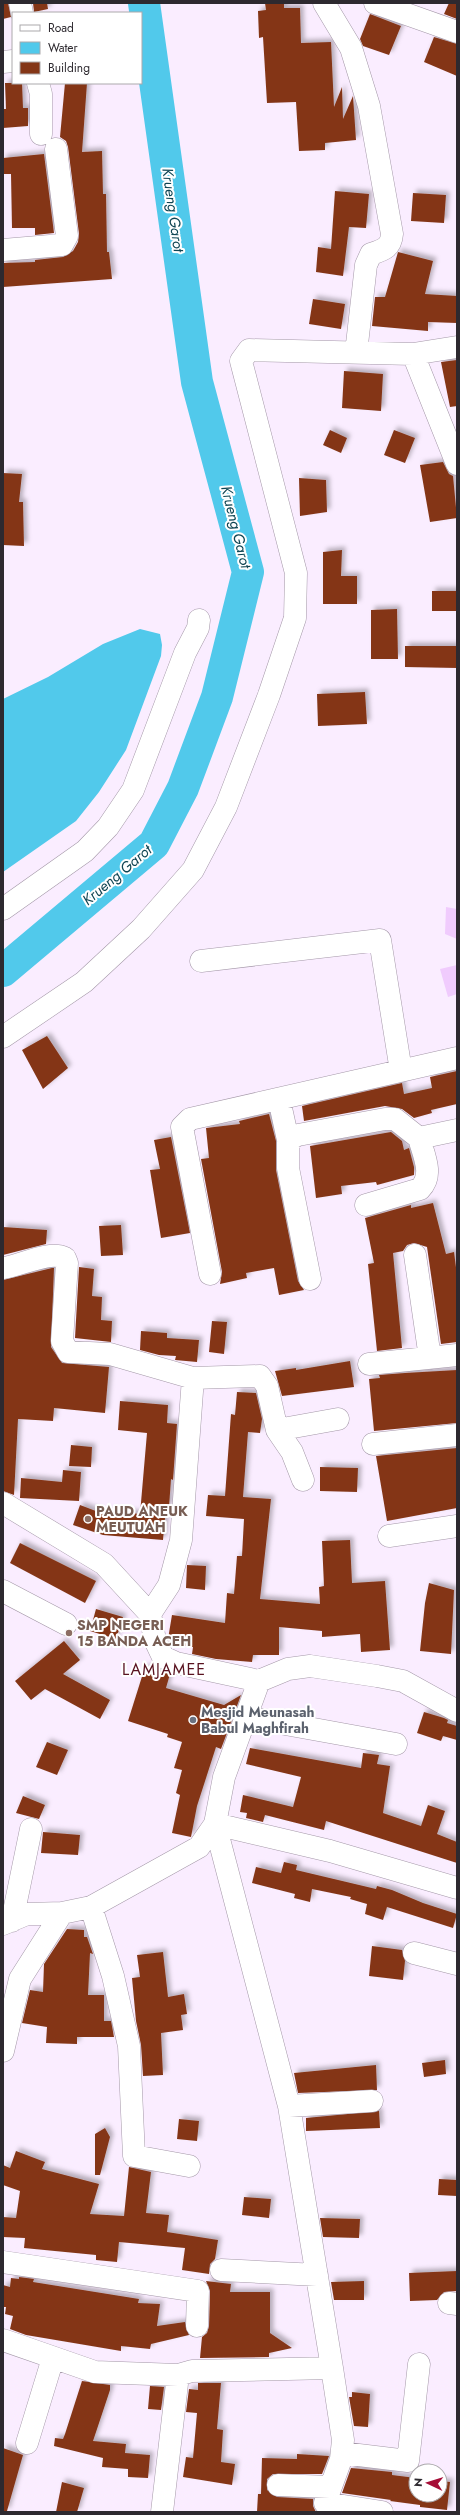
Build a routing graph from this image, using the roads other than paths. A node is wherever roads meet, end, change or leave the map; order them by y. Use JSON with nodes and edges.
{"nodes":[{"id":1,"x":324,"y":3,"type":"edge"},
{"id":2,"x":375,"y":3,"type":"edge"},
{"id":3,"x":457,"y":32,"type":"edge"},
{"id":4,"x":38,"y":84,"type":"edge"},
{"id":5,"x":3,"y":250,"type":"edge"},
{"id":6,"x":457,"y":347,"type":"edge"},
{"id":7,"x":356,"y":353,"type":"junction"},
{"id":8,"x":413,"y":354,"type":"junction"},
{"id":9,"x":457,"y":464,"type":"edge"},
{"id":10,"x":199,"y":620,"type":"dead end"},
{"id":11,"x":3,"y":909,"type":"edge"},
{"id":12,"x":201,"y":961,"type":"dead end"},
{"id":13,"x":3,"y":1037,"type":"edge"},
{"id":14,"x":457,"y":1058,"type":"edge"},
{"id":15,"x":401,"y":1071,"type":"junction"},
{"id":16,"x":279,"y":1099,"type":"junction"},
{"id":17,"x":457,"y":1130,"type":"edge"},
{"id":18,"x":419,"y":1138,"type":"junction"},
{"id":19,"x":288,"y":1140,"type":"junction"},
{"id":20,"x":366,"y":1206,"type":"dead end"},
{"id":21,"x":415,"y":1255,"type":"dead end"},
{"id":22,"x":3,"y":1268,"type":"edge"},
{"id":23,"x":210,"y":1274,"type":"dead end"},
{"id":24,"x":310,"y":1279,"type":"dead end"},
{"id":25,"x":457,"y":1355,"type":"edge"},
{"id":26,"x":430,"y":1358,"type":"junction"},
{"id":27,"x":369,"y":1364,"type":"dead end"},
{"id":28,"x":193,"y":1378,"type":"junction"},
{"id":29,"x":338,"y":1419,"type":"dead end"},
{"id":30,"x":277,"y":1430,"type":"junction"},
{"id":31,"x":457,"y":1435,"type":"edge"},
{"id":32,"x":373,"y":1444,"type":"dead end"},
{"id":33,"x":303,"y":1480,"type":"dead end"},
{"id":34,"x":4,"y":1505,"type":"edge"},
{"id":35,"x":457,"y":1526,"type":"edge"},
{"id":36,"x":389,"y":1536,"type":"dead end"},
{"id":37,"x":3,"y":1591,"type":"edge"},
{"id":38,"x":150,"y":1614,"type":"junction"},
{"id":39,"x":66,"y":1624,"type":"dead end"},
{"id":40,"x":259,"y":1682,"type":"junction"},
{"id":41,"x":457,"y":1711,"type":"edge"},
{"id":42,"x":247,"y":1717,"type":"junction"},
{"id":43,"x":396,"y":1744,"type":"dead end"},
{"id":44,"x":215,"y":1824,"type":"junction"},
{"id":45,"x":31,"y":1829,"type":"dead end"},
{"id":46,"x":457,"y":1888,"type":"edge"},
{"id":47,"x":91,"y":1907,"type":"junction"},
{"id":48,"x":62,"y":1913,"type":"junction"},
{"id":49,"x":7,"y":1922,"type":"edge"},
{"id":50,"x":414,"y":1953,"type":"dead end"},
{"id":51,"x":457,"y":1964,"type":"edge"},
{"id":52,"x":3,"y":2051,"type":"edge"},
{"id":53,"x":372,"y":2101,"type":"dead end"},
{"id":54,"x":289,"y":2106,"type":"junction"},
{"id":55,"x":189,"y":2166,"type":"dead end"},
{"id":56,"x":3,"y":2262,"type":"edge"},
{"id":57,"x":221,"y":2270,"type":"dead end"},
{"id":58,"x":317,"y":2275,"type":"junction"},
{"id":59,"x":197,"y":2326,"type":"dead end"},
{"id":60,"x":3,"y":2340,"type":"edge"},
{"id":61,"x":53,"y":2358,"type":"junction"},
{"id":62,"x":419,"y":2364,"type":"dead end"},
{"id":63,"x":332,"y":2368,"type":"junction"},
{"id":64,"x":178,"y":2375,"type":"junction"},
{"id":65,"x":27,"y":2443,"type":"dead end"},
{"id":66,"x":342,"y":2453,"type":"junction"},
{"id":67,"x":278,"y":2485,"type":"dead end"},
{"id":68,"x":330,"y":2487,"type":"junction"},
{"id":69,"x":162,"y":2512,"type":"edge"},
{"id":70,"x":382,"y":2512,"type":"edge"}],
"edges":[{"from":1,"to":7,"type":"street"},
{"from":2,"to":3,"type":"street"},
{"from":4,"to":5,"type":"street"},
{"from":6,"to":8,"type":"street"},
{"from":7,"to":8,"type":"street"},
{"from":7,"to":13,"type":"street"},
{"from":8,"to":9,"type":"street"},
{"from":10,"to":11,"type":"street"},
{"from":12,"to":15,"type":"street"},
{"from":14,"to":15,"type":"street"},
{"from":15,"to":16,"type":"street"},
{"from":16,"to":19,"type":"street"},
{"from":16,"to":23,"type":"street"},
{"from":17,"to":18,"type":"street"},
{"from":18,"to":19,"type":"street"},
{"from":18,"to":20,"type":"street"},
{"from":19,"to":24,"type":"street"},
{"from":21,"to":26,"type":"street"},
{"from":22,"to":28,"type":"street"},
{"from":25,"to":26,"type":"street"},
{"from":26,"to":27,"type":"street"},
{"from":28,"to":30,"type":"street"},
{"from":28,"to":38,"type":"street"},
{"from":29,"to":30,"type":"street"},
{"from":30,"to":33,"type":"street"},
{"from":31,"to":32,"type":"street"},
{"from":34,"to":38,"type":"street"},
{"from":35,"to":36,"type":"street"},
{"from":37,"to":39,"type":"street"},
{"from":38,"to":40,"type":"street"},
{"from":40,"to":41,"type":"street"},
{"from":40,"to":42,"type":"street"},
{"from":42,"to":43,"type":"street"},
{"from":42,"to":44,"type":"street"},
{"from":44,"to":46,"type":"street"},
{"from":44,"to":47,"type":"street"},
{"from":44,"to":54,"type":"street"},
{"from":45,"to":49,"type":"street"},
{"from":47,"to":48,"type":"street"},
{"from":47,"to":55,"type":"street"},
{"from":48,"to":49,"type":"street"},
{"from":48,"to":52,"type":"street"},
{"from":50,"to":51,"type":"street"},
{"from":53,"to":54,"type":"street"},
{"from":54,"to":58,"type":"street"},
{"from":56,"to":59,"type":"street"},
{"from":57,"to":58,"type":"street"},
{"from":58,"to":63,"type":"street"},
{"from":60,"to":61,"type":"street"},
{"from":61,"to":64,"type":"street"},
{"from":61,"to":65,"type":"street"},
{"from":62,"to":66,"type":"street"},
{"from":63,"to":64,"type":"street"},
{"from":63,"to":66,"type":"street"},
{"from":64,"to":69,"type":"street"},
{"from":66,"to":68,"type":"street"},
{"from":67,"to":68,"type":"street"},
{"from":68,"to":70,"type":"street"}]}
